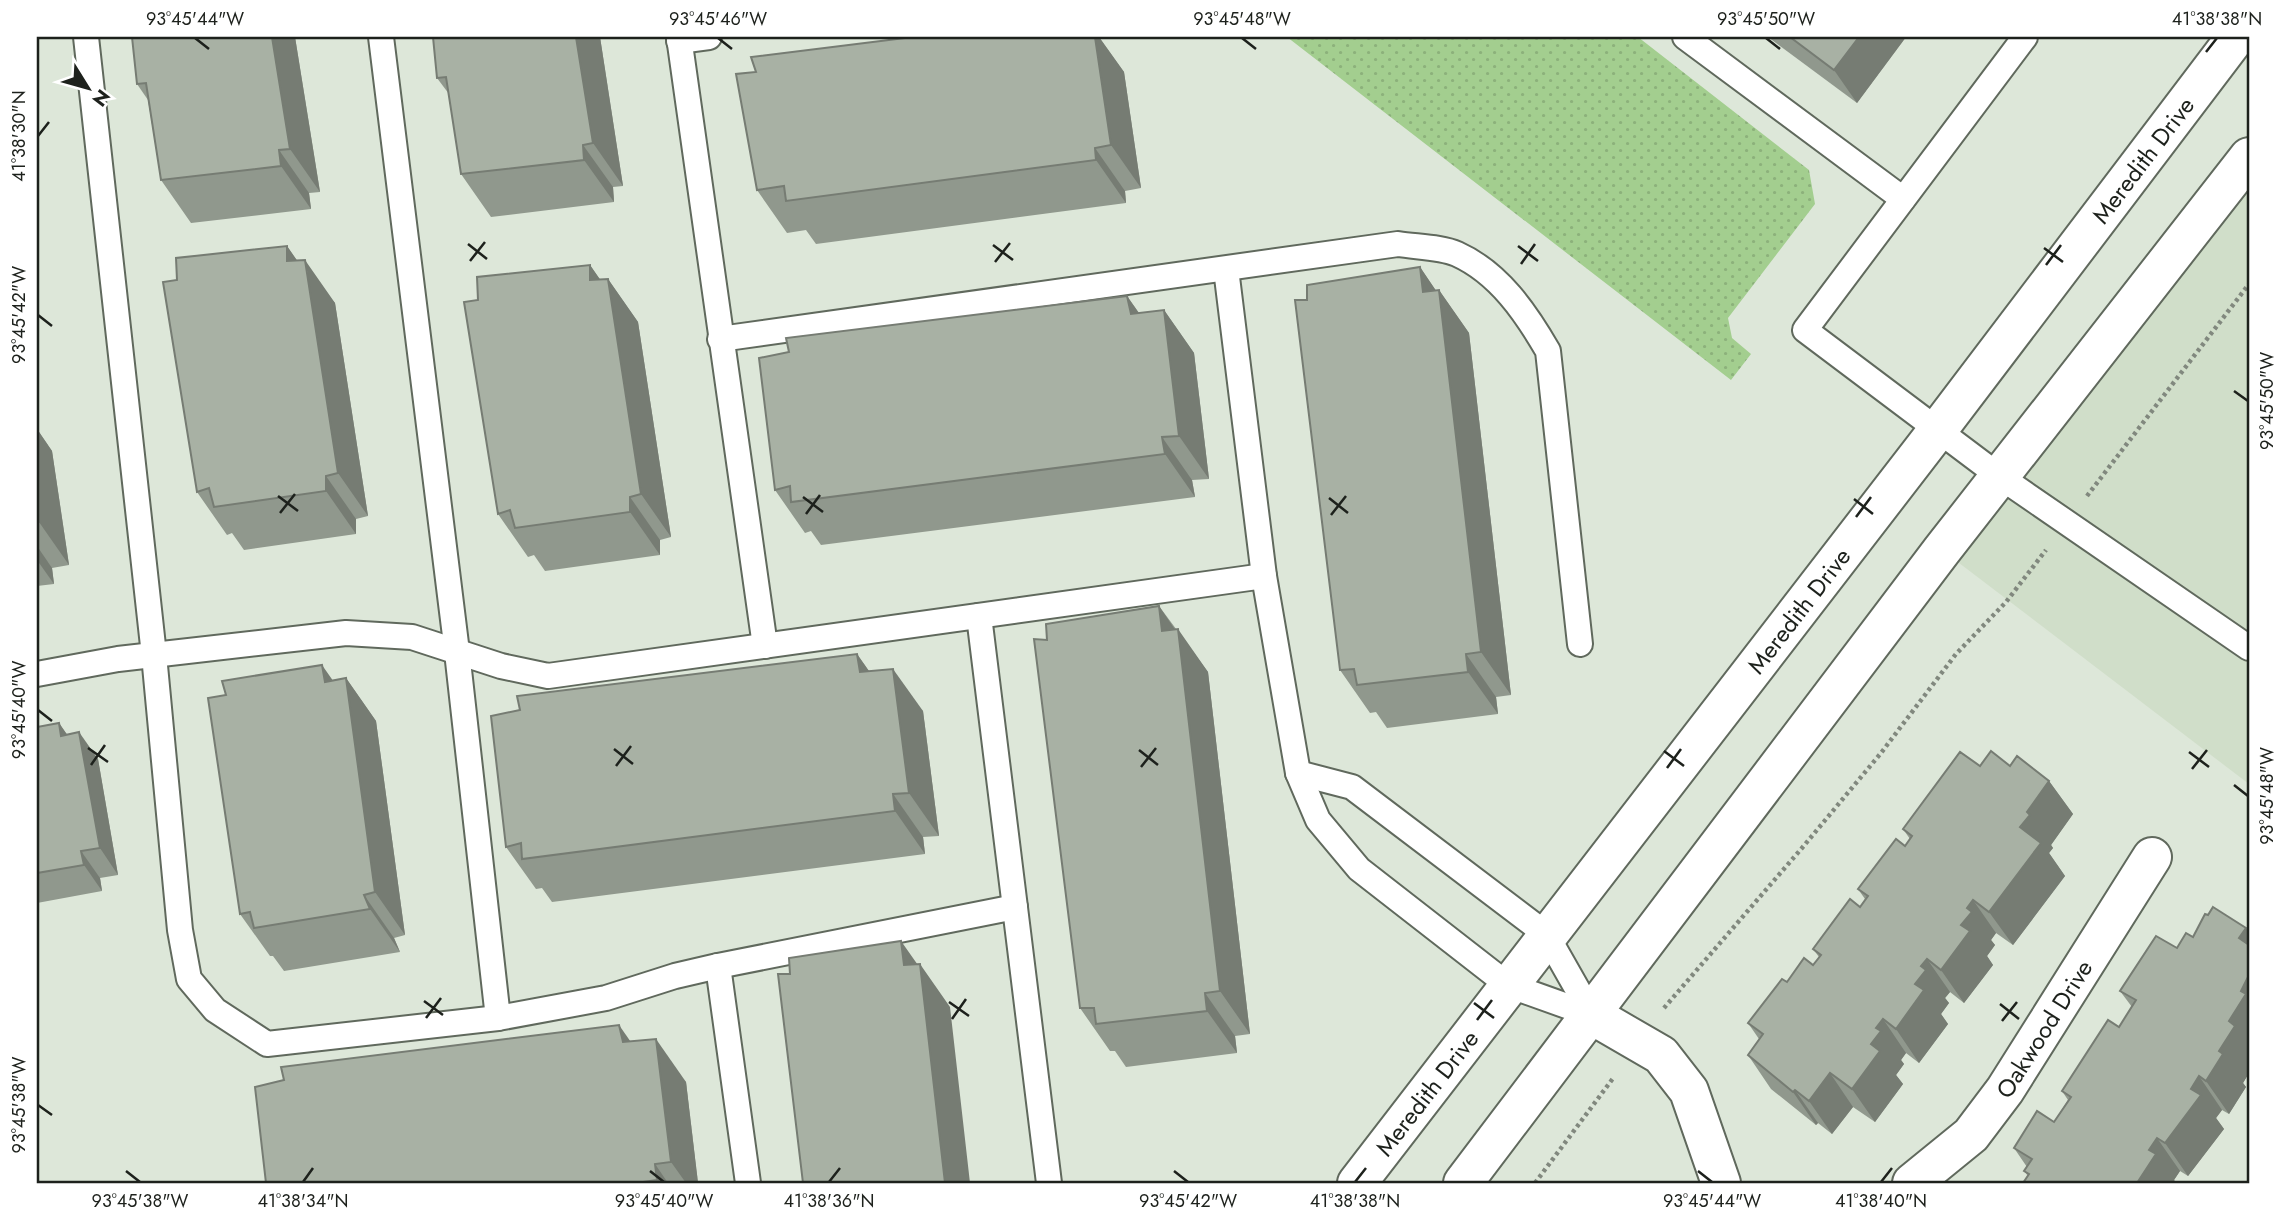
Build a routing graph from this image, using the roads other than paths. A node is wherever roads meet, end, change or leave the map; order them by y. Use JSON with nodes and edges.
{"nodes":[{"id":1,"x":86,"y":37,"type":"edge"},
{"id":2,"x":381,"y":37,"type":"edge"},
{"id":3,"x":709,"y":37,"type":"edge"},
{"id":4,"x":1685,"y":37,"type":"edge"},
{"id":5,"x":2025,"y":37,"type":"edge"},
{"id":6,"x":2236,"y":37,"type":"edge"},
{"id":7,"x":679,"y":39,"type":"edge"},
{"id":8,"x":2249,"y":157,"type":"edge"},
{"id":9,"x":1903,"y":199,"type":"junction"},
{"id":10,"x":1226,"y":269,"type":"junction"},
{"id":11,"x":720,"y":339,"type":"junction"},
{"id":12,"x":1937,"y":431,"type":"junction"},
{"id":13,"x":1999,"y":476,"type":"junction"},
{"id":14,"x":1264,"y":576,"type":"junction"},
{"id":15,"x":979,"y":616,"type":"junction"},
{"id":16,"x":1580,"y":644,"type":"dead end"},
{"id":17,"x":765,"y":646,"type":"junction"},
{"id":18,"x":2249,"y":648,"type":"edge"},
{"id":19,"x":457,"y":652,"type":"junction"},
{"id":20,"x":154,"y":655,"type":"junction"},
{"id":21,"x":37,"y":674,"type":"edge"},
{"id":22,"x":1298,"y":773,"type":"junction"},
{"id":23,"x":2152,"y":857,"type":"dead end"},
{"id":24,"x":1015,"y":907,"type":"junction"},
{"id":25,"x":1546,"y":934,"type":"junction"},
{"id":26,"x":718,"y":967,"type":"junction"},
{"id":27,"x":1508,"y":985,"type":"junction"},
{"id":28,"x":1592,"y":1015,"type":"junction"},
{"id":29,"x":498,"y":1018,"type":"junction"},
{"id":30,"x":748,"y":1183,"type":"edge"},
{"id":31,"x":1049,"y":1183,"type":"edge"},
{"id":32,"x":1357,"y":1183,"type":"edge"},
{"id":33,"x":1463,"y":1183,"type":"edge"},
{"id":34,"x":1721,"y":1183,"type":"edge"},
{"id":35,"x":1912,"y":1183,"type":"edge"}],
"edges":[{"from":1,"to":20,"type":"lane"},
{"from":2,"to":19,"type":"lane"},
{"from":3,"to":7,"type":"lane"},
{"from":4,"to":9,"type":"lane"},
{"from":5,"to":9,"type":"lane"},
{"from":6,"to":12,"type":"main road","name":"Meredith Drive"},
{"from":7,"to":11,"type":"lane"},
{"from":8,"to":13,"type":"main road"},
{"from":9,"to":12,"type":"lane"},
{"from":10,"to":11,"type":"lane"},
{"from":10,"to":14,"type":"lane"},
{"from":10,"to":16,"type":"lane"},
{"from":11,"to":17,"type":"lane"},
{"from":12,"to":13,"type":"lane"},
{"from":12,"to":25,"type":"main road","name":"Meredith Drive"},
{"from":13,"to":18,"type":"lane"},
{"from":13,"to":28,"type":"main road"},
{"from":14,"to":15,"type":"lane"},
{"from":14,"to":22,"type":"lane"},
{"from":15,"to":17,"type":"lane"},
{"from":15,"to":24,"type":"lane"},
{"from":17,"to":19,"type":"lane"},
{"from":19,"to":20,"type":"lane"},
{"from":19,"to":29,"type":"lane"},
{"from":20,"to":21,"type":"lane"},
{"from":20,"to":29,"type":"lane"},
{"from":22,"to":25,"type":"lane"},
{"from":22,"to":27,"type":"lane"},
{"from":23,"to":35,"type":"main road","name":"Oakwood Drive"},
{"from":24,"to":26,"type":"lane"},
{"from":24,"to":31,"type":"lane"},
{"from":25,"to":27,"type":"main road","name":"Meredith Drive"},
{"from":25,"to":28,"type":"lane"},
{"from":26,"to":29,"type":"lane"},
{"from":26,"to":30,"type":"lane"},
{"from":27,"to":28,"type":"lane"},
{"from":27,"to":32,"type":"main road","name":"Meredith Drive"},
{"from":28,"to":33,"type":"main road"},
{"from":28,"to":34,"type":"main road"}]}
